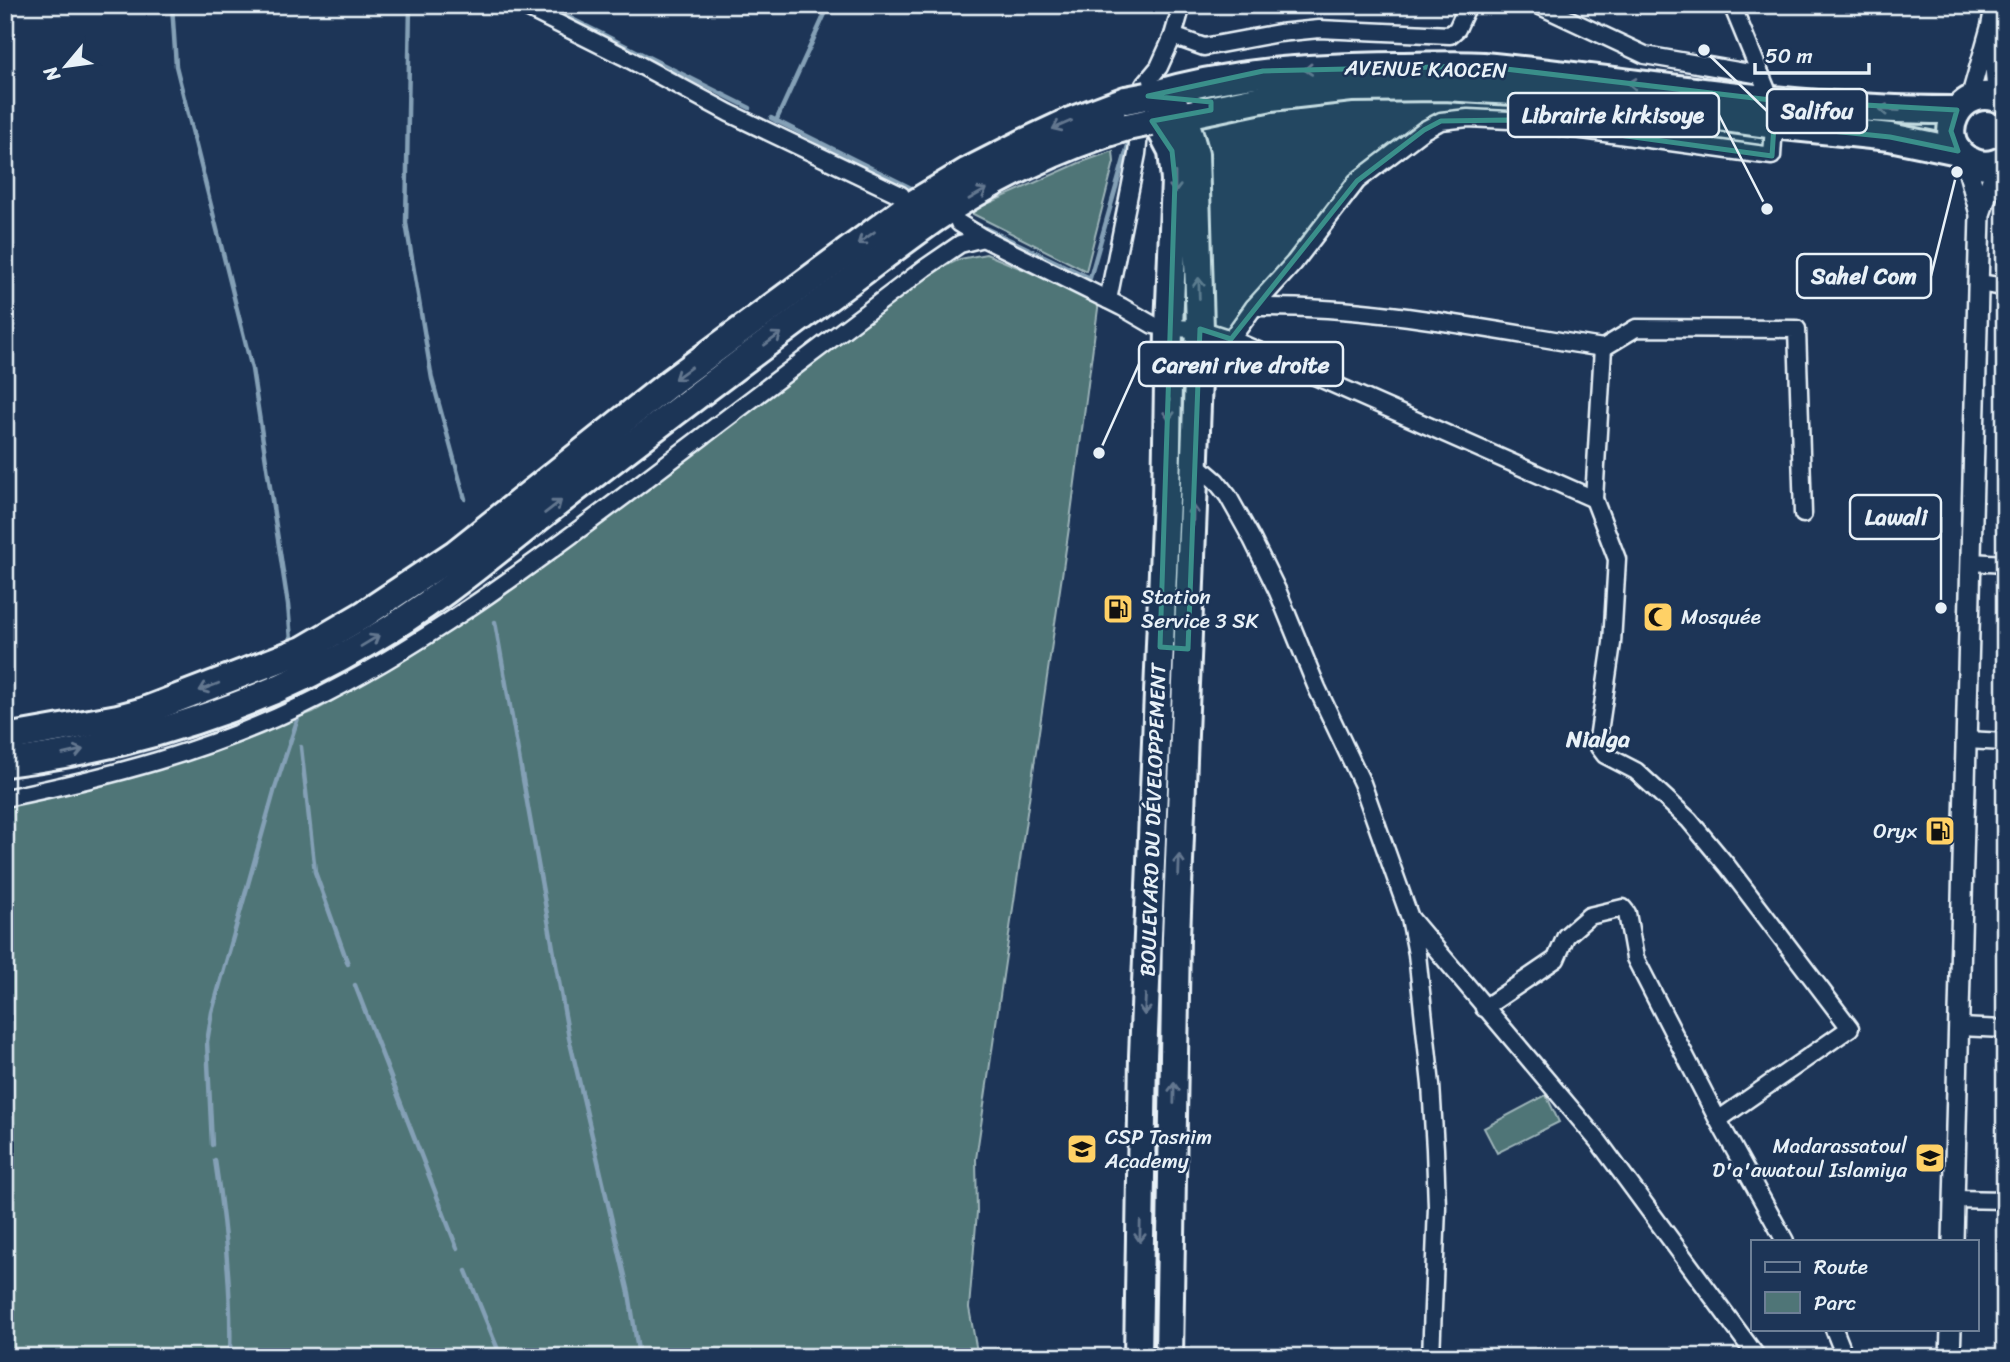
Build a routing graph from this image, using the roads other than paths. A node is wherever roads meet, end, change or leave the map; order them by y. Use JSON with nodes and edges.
{"nodes":[{"id":1,"x":521,"y":5,"type":"edge"},
{"id":2,"x":1182,"y":5,"type":"edge"},
{"id":3,"x":1468,"y":5,"type":"edge"},
{"id":4,"x":1538,"y":5,"type":"edge"},
{"id":5,"x":1732,"y":5,"type":"edge"},
{"id":6,"x":1994,"y":5,"type":"edge"},
{"id":7,"x":1990,"y":26,"type":"junction"},
{"id":8,"x":1172,"y":36,"type":"junction"},
{"id":9,"x":1761,"y":75,"type":"junction"},
{"id":10,"x":2000,"y":99,"type":"edge"},
{"id":11,"x":1963,"y":105,"type":"junction"},
{"id":12,"x":1235,"y":106,"type":"junction"},
{"id":13,"x":1142,"y":110,"type":"junction"},
{"id":14,"x":1772,"y":113,"type":"junction"},
{"id":15,"x":1182,"y":116,"type":"junction"},
{"id":16,"x":1195,"y":154,"type":"junction"},
{"id":17,"x":1961,"y":155,"type":"junction"},
{"id":18,"x":2001,"y":161,"type":"edge"},
{"id":19,"x":901,"y":195,"type":"dead end"},
{"id":20,"x":1980,"y":214,"type":"junction"},
{"id":21,"x":959,"y":223,"type":"dead end"},
{"id":22,"x":983,"y":238,"type":"junction"},
{"id":23,"x":1978,"y":283,"type":"junction"},
{"id":24,"x":2005,"y":287,"type":"edge"},
{"id":25,"x":1108,"y":300,"type":"junction"},
{"id":26,"x":1254,"y":307,"type":"junction"},
{"id":27,"x":1169,"y":328,"type":"junction"},
{"id":28,"x":1200,"y":329,"type":"junction"},
{"id":29,"x":1231,"y":339,"type":"junction"},
{"id":30,"x":1603,"y":348,"type":"junction"},
{"id":31,"x":1194,"y":462,"type":"junction"},
{"id":32,"x":1594,"y":499,"type":"junction"},
{"id":33,"x":1804,"y":514,"type":"dead end"},
{"id":34,"x":1163,"y":560,"type":"junction"},
{"id":35,"x":1192,"y":562,"type":"junction"},
{"id":36,"x":1971,"y":562,"type":"junction"},
{"id":37,"x":2005,"y":564,"type":"edge"},
{"id":38,"x":1160,"y":647,"type":"junction"},
{"id":39,"x":1188,"y":649,"type":"junction"},
{"id":40,"x":277,"y":674,"type":"junction"},
{"id":41,"x":5,"y":738,"type":"edge"},
{"id":42,"x":1966,"y":740,"type":"junction"},
{"id":43,"x":2005,"y":742,"type":"edge"},
{"id":44,"x":5,"y":763,"type":"edge"},
{"id":45,"x":5,"y":798,"type":"edge"},
{"id":46,"x":1410,"y":918,"type":"junction"},
{"id":47,"x":1484,"y":1008,"type":"junction"},
{"id":48,"x":1959,"y":1027,"type":"junction"},
{"id":49,"x":2005,"y":1029,"type":"edge"},
{"id":50,"x":1718,"y":1120,"type":"junction"},
{"id":51,"x":1954,"y":1199,"type":"junction"},
{"id":52,"x":2005,"y":1200,"type":"edge"},
{"id":53,"x":1784,"y":1240,"type":"edge"},
{"id":54,"x":1953,"y":1240,"type":"edge"},
{"id":55,"x":1834,"y":1330,"type":"edge"},
{"id":56,"x":1951,"y":1330,"type":"edge"},
{"id":57,"x":1138,"y":1357,"type":"edge"},
{"id":58,"x":1169,"y":1357,"type":"edge"},
{"id":59,"x":1431,"y":1357,"type":"edge"},
{"id":60,"x":1757,"y":1357,"type":"edge"},
{"id":61,"x":1845,"y":1357,"type":"edge"},
{"id":62,"x":1950,"y":1357,"type":"edge"}],
"edges":[{"from":1,"to":19,"type":"street"},
{"from":2,"to":8,"type":"street"},
{"from":3,"to":8,"type":"street"},
{"from":4,"to":9,"type":"street"},
{"from":5,"to":9,"type":"street"},
{"from":6,"to":7,"type":"street"},
{"from":7,"to":10,"type":"street"},
{"from":7,"to":11,"type":"street"},
{"from":8,"to":25,"type":"street"},
{"from":9,"to":14,"type":"street"},
{"from":10,"to":11,"type":"highway","name":"AVENUE KAOCEN"},
{"from":11,"to":14,"type":"highway","name":"AVENUE KAOCEN","one_way":true},
{"from":11,"to":17,"type":"highway"},
{"from":12,"to":14,"type":"highway","name":"AVENUE KAOCEN"},
{"from":12,"to":15,"type":"highway","name":"AVENUE KAOCEN"},
{"from":12,"to":16,"type":"highway"},
{"from":14,"to":13,"type":"highway","name":"AVENUE KAOCEN","one_way":true},
{"from":13,"to":15,"type":"highway","name":"AVENUE KAOCEN"},
{"from":13,"to":27,"type":"highway","name":"BOULEVARD DU DÉVELOPPEMENT","one_way":true},
{"from":13,"to":40,"type":"highway"},
{"from":14,"to":17,"type":"highway","name":"AVENUE KAOCEN"},
{"from":14,"to":26,"type":"street"},
{"from":15,"to":16,"type":"highway"},
{"from":28,"to":16,"type":"highway","name":"BOULEVARD DU DÉVELOPPEMENT","one_way":true},
{"from":17,"to":18,"type":"highway","name":"AVENUE KAOCEN"},
{"from":17,"to":20,"type":"street"},
{"from":18,"to":20,"type":"street"},
{"from":20,"to":23,"type":"street"},
{"from":21,"to":22,"type":"street"},
{"from":22,"to":25,"type":"street"},
{"from":22,"to":45,"type":"street"},
{"from":23,"to":24,"type":"street"},
{"from":23,"to":36,"type":"street"},
{"from":25,"to":27,"type":"street"},
{"from":26,"to":29,"type":"street"},
{"from":26,"to":30,"type":"street"},
{"from":27,"to":28,"type":"street"},
{"from":27,"to":34,"type":"highway","name":"BOULEVARD DU DÉVELOPPEMENT","one_way":true},
{"from":28,"to":29,"type":"street"},
{"from":28,"to":31,"type":"highway","name":"BOULEVARD DU DÉVELOPPEMENT"},
{"from":29,"to":32,"type":"street"},
{"from":30,"to":32,"type":"street"},
{"from":30,"to":33,"type":"street"},
{"from":35,"to":31,"type":"highway","name":"BOULEVARD DU DÉVELOPPEMENT","one_way":true},
{"from":31,"to":46,"type":"street"},
{"from":32,"to":50,"type":"street"},
{"from":34,"to":35,"type":"highway"},
{"from":34,"to":38,"type":"highway","name":"BOULEVARD DU DÉVELOPPEMENT"},
{"from":35,"to":39,"type":"highway","name":"BOULEVARD DU DÉVELOPPEMENT"},
{"from":36,"to":37,"type":"street"},
{"from":36,"to":42,"type":"street"},
{"from":38,"to":39,"type":"highway"},
{"from":38,"to":57,"type":"highway","name":"BOULEVARD DU DÉVELOPPEMENT","one_way":true},
{"from":58,"to":39,"type":"highway","name":"BOULEVARD DU DÉVELOPPEMENT","one_way":true},
{"from":40,"to":41,"type":"highway","one_way":true},
{"from":44,"to":40,"type":"highway","one_way":true},
{"from":42,"to":43,"type":"street"},
{"from":42,"to":48,"type":"street"},
{"from":46,"to":47,"type":"street"},
{"from":46,"to":59,"type":"street"},
{"from":47,"to":50,"type":"street"},
{"from":47,"to":60,"type":"street"},
{"from":48,"to":49,"type":"street"},
{"from":48,"to":51,"type":"street"},
{"from":50,"to":53,"type":"street"},
{"from":51,"to":52,"type":"street"},
{"from":51,"to":54,"type":"street"},
{"from":55,"to":61,"type":"street"},
{"from":56,"to":62,"type":"street"}]}
